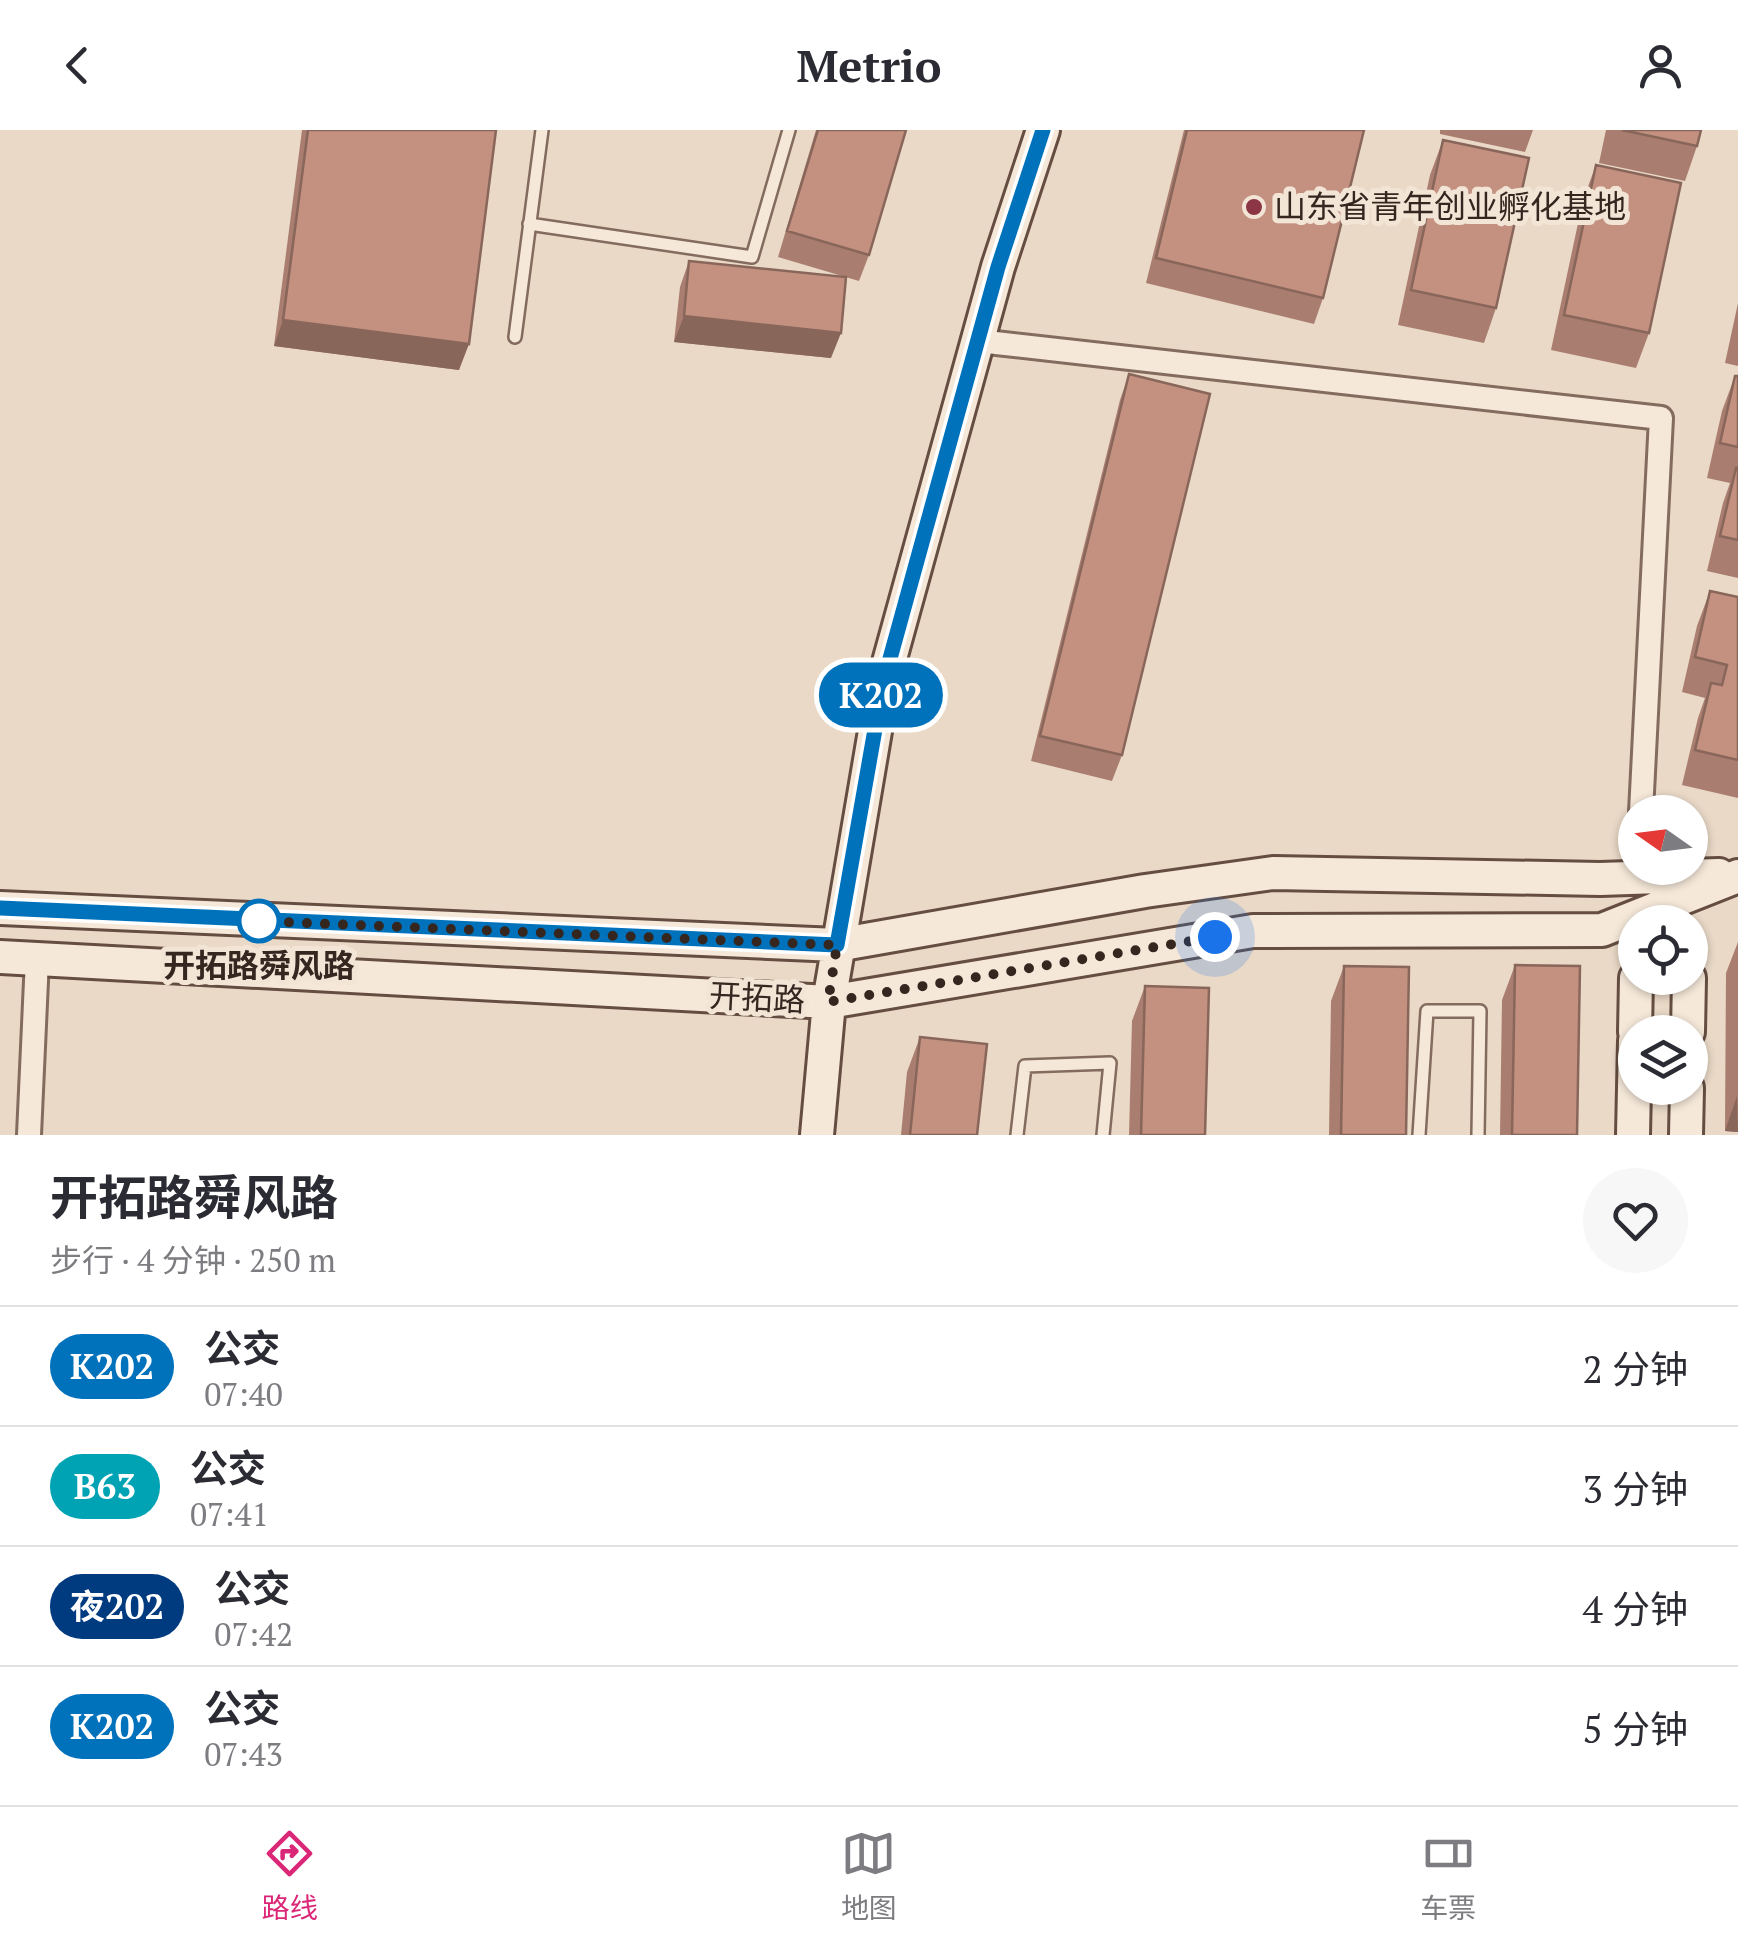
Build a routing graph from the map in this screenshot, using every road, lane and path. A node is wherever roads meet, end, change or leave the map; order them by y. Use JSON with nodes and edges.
{"nodes":[{"id":1,"x":542,"y":130,"type":"edge"},
{"id":2,"x":789,"y":130,"type":"edge"},
{"id":3,"x":1043,"y":130,"type":"edge"},
{"id":4,"x":529,"y":224,"type":"junction"},
{"id":5,"x":515,"y":336,"type":"dead end"},
{"id":6,"x":978,"y":341,"type":"junction"},
{"id":7,"x":1642,"y":795,"type":"edge"},
{"id":8,"x":1618,"y":872,"type":"edge"},
{"id":9,"x":1738,"y":875,"type":"edge"},
{"id":10,"x":1664,"y":885,"type":"edge"},
{"id":11,"x":1690,"y":898,"type":"edge"},
{"id":12,"x":0,"y":908,"type":"edge"},
{"id":13,"x":1618,"y":925,"type":"edge"},
{"id":14,"x":837,"y":945,"type":"junction"},
{"id":15,"x":0,"y":957,"type":"edge"},
{"id":16,"x":37,"y":959,"type":"junction"},
{"id":17,"x":828,"y":1002,"type":"junction"},
{"id":18,"x":1634,"y":1105,"type":"edge"},
{"id":19,"x":1687,"y":1105,"type":"edge"},
{"id":20,"x":28,"y":1135,"type":"edge"},
{"id":21,"x":817,"y":1135,"type":"edge"},
{"id":22,"x":1017,"y":1135,"type":"edge"},
{"id":23,"x":1103,"y":1135,"type":"edge"},
{"id":24,"x":1419,"y":1135,"type":"edge"},
{"id":25,"x":1478,"y":1135,"type":"edge"},
{"id":26,"x":1633,"y":1135,"type":"edge"},
{"id":27,"x":1686,"y":1135,"type":"edge"}],
"edges":[{"from":1,"to":4,"type":"lane"},
{"from":2,"to":4,"type":"lane"},
{"from":3,"to":6,"type":"main road"},
{"from":4,"to":5,"type":"lane"},
{"from":6,"to":7,"type":"street"},
{"from":6,"to":14,"type":"main road"},
{"from":8,"to":14,"type":"main road","name":"开拓路"},
{"from":9,"to":11,"type":"main road","name":"开拓路"},
{"from":10,"to":11,"type":"main road","name":"开拓路"},
{"from":12,"to":14,"type":"main road","name":"开拓路"},
{"from":13,"to":17,"type":"main road","name":"开拓路"},
{"from":14,"to":17,"type":"main road"},
{"from":15,"to":16,"type":"main road","name":"开拓路"},
{"from":16,"to":17,"type":"main road","name":"开拓路"},
{"from":16,"to":20,"type":"street"},
{"from":17,"to":21,"type":"main road"},
{"from":18,"to":26,"type":"main road"},
{"from":19,"to":27,"type":"main road"},
{"from":22,"to":23,"type":"lane"},
{"from":24,"to":25,"type":"lane"}]}
